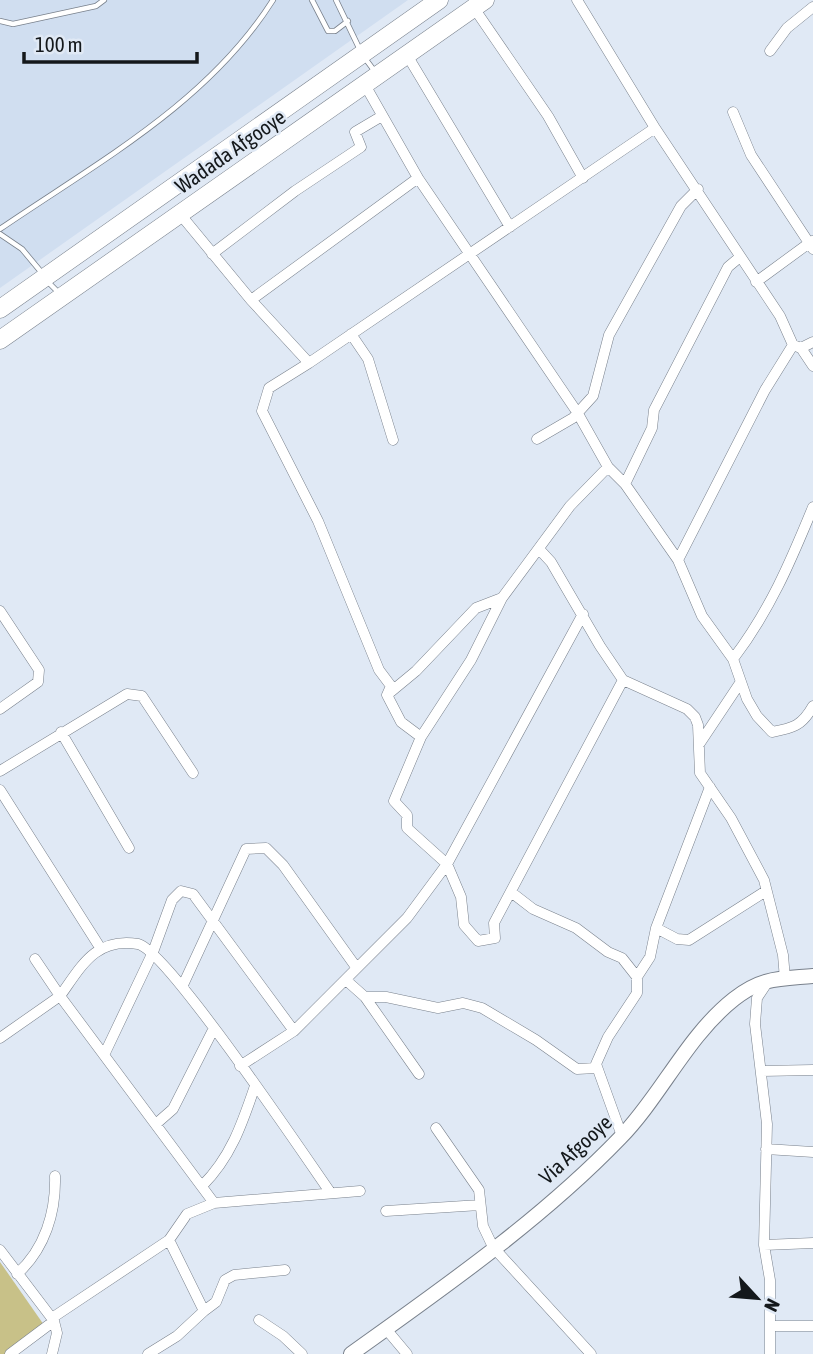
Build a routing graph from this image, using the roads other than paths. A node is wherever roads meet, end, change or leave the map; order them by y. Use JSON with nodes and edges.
{"nodes":[{"id":1,"x":104,"y":0,"type":"edge"},
{"id":2,"x":273,"y":0,"type":"edge"},
{"id":3,"x":312,"y":0,"type":"edge"},
{"id":4,"x":336,"y":0,"type":"edge"},
{"id":5,"x":439,"y":0,"type":"edge"},
{"id":6,"x":577,"y":0,"type":"edge"},
{"id":7,"x":480,"y":4,"type":"edge"},
{"id":8,"x":810,"y":5,"type":"edge"},
{"id":9,"x":0,"y":21,"type":"edge"},
{"id":10,"x":348,"y":21,"type":"junction"},
{"id":11,"x":770,"y":51,"type":"dead end"},
{"id":12,"x":362,"y":54,"type":"junction"},
{"id":13,"x":407,"y":55,"type":"junction"},
{"id":14,"x":371,"y":80,"type":"junction"},
{"id":15,"x":733,"y":112,"type":"dead end"},
{"id":16,"x":382,"y":116,"type":"junction"},
{"id":17,"x":655,"y":128,"type":"junction"},
{"id":18,"x":418,"y":178,"type":"junction"},
{"id":19,"x":583,"y":178,"type":"junction"},
{"id":20,"x":698,"y":189,"type":"junction"},
{"id":21,"x":180,"y":214,"type":"junction"},
{"id":22,"x":510,"y":226,"type":"junction"},
{"id":23,"x":0,"y":231,"type":"edge"},
{"id":24,"x":811,"y":244,"type":"edge"},
{"id":25,"x":212,"y":254,"type":"junction"},
{"id":26,"x":472,"y":255,"type":"junction"},
{"id":27,"x":740,"y":257,"type":"junction"},
{"id":28,"x":44,"y":278,"type":"junction"},
{"id":29,"x":756,"y":282,"type":"junction"},
{"id":30,"x":62,"y":297,"type":"junction"},
{"id":31,"x":251,"y":300,"type":"junction"},
{"id":32,"x":0,"y":309,"type":"edge"},
{"id":33,"x":351,"y":334,"type":"junction"},
{"id":34,"x":0,"y":340,"type":"edge"},
{"id":35,"x":813,"y":342,"type":"edge"},
{"id":36,"x":797,"y":346,"type":"junction"},
{"id":37,"x":309,"y":363,"type":"junction"},
{"id":38,"x":813,"y":366,"type":"edge"},
{"id":39,"x":577,"y":412,"type":"junction"},
{"id":40,"x":537,"y":439,"type":"dead end"},
{"id":41,"x":393,"y":440,"type":"dead end"},
{"id":42,"x":608,"y":467,"type":"junction"},
{"id":43,"x":625,"y":484,"type":"junction"},
{"id":44,"x":813,"y":508,"type":"edge"},
{"id":45,"x":539,"y":549,"type":"junction"},
{"id":46,"x":678,"y":559,"type":"junction"},
{"id":47,"x":502,"y":598,"type":"junction"},
{"id":48,"x":0,"y":611,"type":"edge"},
{"id":49,"x":583,"y":614,"type":"junction"},
{"id":50,"x":733,"y":659,"type":"junction"},
{"id":51,"x":623,"y":680,"type":"junction"},
{"id":52,"x":740,"y":683,"type":"junction"},
{"id":53,"x":387,"y":695,"type":"junction"},
{"id":54,"x":813,"y":706,"type":"edge"},
{"id":55,"x":0,"y":709,"type":"edge"},
{"id":56,"x":61,"y":732,"type":"junction"},
{"id":57,"x":421,"y":737,"type":"junction"},
{"id":58,"x":699,"y":745,"type":"junction"},
{"id":59,"x":0,"y":771,"type":"edge"},
{"id":60,"x":193,"y":773,"type":"dead end"},
{"id":61,"x":710,"y":787,"type":"junction"},
{"id":62,"x":0,"y":790,"type":"edge"},
{"id":63,"x":129,"y":848,"type":"dead end"},
{"id":64,"x":447,"y":864,"type":"junction"},
{"id":65,"x":766,"y":891,"type":"junction"},
{"id":66,"x":511,"y":892,"type":"junction"},
{"id":67,"x":213,"y":919,"type":"junction"},
{"id":68,"x":656,"y":928,"type":"junction"},
{"id":69,"x":101,"y":949,"type":"junction"},
{"id":70,"x":153,"y":952,"type":"junction"},
{"id":71,"x":35,"y":959,"type":"dead end"},
{"id":72,"x":356,"y":967,"type":"junction"},
{"id":73,"x":813,"y":976,"type":"edge"},
{"id":74,"x":637,"y":977,"type":"junction"},
{"id":75,"x":785,"y":979,"type":"junction"},
{"id":76,"x":347,"y":981,"type":"junction"},
{"id":77,"x":183,"y":985,"type":"junction"},
{"id":78,"x":60,"y":996,"type":"junction"},
{"id":79,"x":365,"y":997,"type":"junction"},
{"id":80,"x":214,"y":1028,"type":"junction"},
{"id":81,"x":294,"y":1031,"type":"junction"},
{"id":82,"x":0,"y":1038,"type":"edge"},
{"id":83,"x":104,"y":1053,"type":"junction"},
{"id":84,"x":240,"y":1066,"type":"junction"},
{"id":85,"x":596,"y":1068,"type":"junction"},
{"id":86,"x":813,"y":1070,"type":"edge"},
{"id":87,"x":762,"y":1071,"type":"junction"},
{"id":88,"x":419,"y":1074,"type":"dead end"},
{"id":89,"x":255,"y":1086,"type":"junction"},
{"id":90,"x":157,"y":1123,"type":"junction"},
{"id":91,"x":436,"y":1128,"type":"dead end"},
{"id":92,"x":622,"y":1136,"type":"junction"},
{"id":93,"x":766,"y":1149,"type":"junction"},
{"id":94,"x":813,"y":1152,"type":"edge"},
{"id":95,"x":55,"y":1176,"type":"dead end"},
{"id":96,"x":202,"y":1186,"type":"junction"},
{"id":97,"x":360,"y":1191,"type":"dead end"},
{"id":98,"x":330,"y":1192,"type":"junction"},
{"id":99,"x":214,"y":1203,"type":"junction"},
{"id":100,"x":480,"y":1205,"type":"junction"},
{"id":101,"x":386,"y":1211,"type":"dead end"},
{"id":102,"x":169,"y":1240,"type":"junction"},
{"id":103,"x":813,"y":1243,"type":"edge"},
{"id":104,"x":764,"y":1245,"type":"junction"},
{"id":105,"x":493,"y":1247,"type":"junction"},
{"id":106,"x":0,"y":1250,"type":"edge"},
{"id":107,"x":285,"y":1270,"type":"dead end"},
{"id":108,"x":17,"y":1274,"type":"junction"},
{"id":109,"x":204,"y":1311,"type":"junction"},
{"id":110,"x":53,"y":1320,"type":"junction"},
{"id":111,"x":259,"y":1320,"type":"dead end"},
{"id":112,"x":771,"y":1326,"type":"junction"},
{"id":113,"x":813,"y":1326,"type":"edge"},
{"id":114,"x":386,"y":1329,"type":"junction"},
{"id":115,"x":10,"y":1354,"type":"edge"},
{"id":116,"x":52,"y":1354,"type":"edge"},
{"id":117,"x":148,"y":1354,"type":"edge"},
{"id":118,"x":302,"y":1354,"type":"edge"},
{"id":119,"x":351,"y":1354,"type":"edge"},
{"id":120,"x":407,"y":1354,"type":"edge"},
{"id":121,"x":591,"y":1354,"type":"edge"},
{"id":122,"x":770,"y":1354,"type":"edge"}],
"edges":[{"from":1,"to":9,"type":"lane"},
{"from":2,"to":23,"type":"lane"},
{"from":3,"to":10,"type":"lane"},
{"from":4,"to":10,"type":"lane"},
{"from":5,"to":12,"type":"highway","name":"Wadada Afgooye"},
{"from":6,"to":17,"type":"street"},
{"from":7,"to":13,"type":"highway","name":"Wadada Afgooye"},
{"from":7,"to":19,"type":"street"},
{"from":8,"to":11,"type":"street"},
{"from":10,"to":12,"type":"lane"},
{"from":12,"to":14,"type":"lane"},
{"from":12,"to":28,"type":"highway","name":"Wadada Afgooye"},
{"from":13,"to":14,"type":"highway","name":"Wadada Afgooye"},
{"from":13,"to":22,"type":"street"},
{"from":14,"to":16,"type":"street"},
{"from":14,"to":21,"type":"highway","name":"Wadada Afgooye"},
{"from":15,"to":24,"type":"street"},
{"from":16,"to":18,"type":"street"},
{"from":16,"to":25,"type":"street"},
{"from":17,"to":19,"type":"street"},
{"from":17,"to":20,"type":"street"},
{"from":18,"to":26,"type":"street"},
{"from":18,"to":31,"type":"street"},
{"from":19,"to":22,"type":"street"},
{"from":20,"to":27,"type":"street"},
{"from":20,"to":39,"type":"street"},
{"from":21,"to":25,"type":"street"},
{"from":21,"to":30,"type":"highway","name":"Wadada Afgooye"},
{"from":22,"to":26,"type":"street"},
{"from":23,"to":28,"type":"lane"},
{"from":24,"to":29,"type":"street"},
{"from":25,"to":31,"type":"street"},
{"from":26,"to":33,"type":"street"},
{"from":26,"to":39,"type":"street"},
{"from":27,"to":29,"type":"street"},
{"from":27,"to":43,"type":"street"},
{"from":28,"to":30,"type":"lane"},
{"from":28,"to":32,"type":"highway","name":"Wadada Afgooye"},
{"from":29,"to":36,"type":"street"},
{"from":30,"to":34,"type":"highway","name":"Wadada Afgooye"},
{"from":31,"to":37,"type":"street"},
{"from":33,"to":37,"type":"street"},
{"from":33,"to":41,"type":"street"},
{"from":35,"to":36,"type":"street"},
{"from":36,"to":38,"type":"street"},
{"from":36,"to":46,"type":"street"},
{"from":37,"to":53,"type":"street"},
{"from":39,"to":40,"type":"street"},
{"from":39,"to":42,"type":"street"},
{"from":42,"to":43,"type":"street"},
{"from":42,"to":45,"type":"street"},
{"from":43,"to":46,"type":"street"},
{"from":44,"to":50,"type":"street"},
{"from":45,"to":47,"type":"street"},
{"from":45,"to":49,"type":"street"},
{"from":46,"to":50,"type":"street"},
{"from":47,"to":53,"type":"street"},
{"from":47,"to":57,"type":"street"},
{"from":48,"to":55,"type":"street"},
{"from":49,"to":51,"type":"street"},
{"from":49,"to":64,"type":"street"},
{"from":50,"to":52,"type":"street"},
{"from":51,"to":58,"type":"street"},
{"from":51,"to":66,"type":"street"},
{"from":52,"to":54,"type":"street"},
{"from":52,"to":58,"type":"street"},
{"from":53,"to":57,"type":"street"},
{"from":56,"to":59,"type":"street"},
{"from":56,"to":60,"type":"street"},
{"from":56,"to":63,"type":"street"},
{"from":57,"to":64,"type":"street"},
{"from":58,"to":61,"type":"street"},
{"from":61,"to":65,"type":"street"},
{"from":61,"to":68,"type":"street"},
{"from":62,"to":69,"type":"street"},
{"from":64,"to":66,"type":"street"},
{"from":64,"to":72,"type":"street"},
{"from":65,"to":68,"type":"street"},
{"from":65,"to":75,"type":"street"},
{"from":66,"to":74,"type":"street"},
{"from":67,"to":70,"type":"street"},
{"from":67,"to":72,"type":"street"},
{"from":67,"to":77,"type":"street"},
{"from":67,"to":81,"type":"street"},
{"from":68,"to":74,"type":"street"},
{"from":69,"to":70,"type":"street"},
{"from":69,"to":78,"type":"street"},
{"from":70,"to":77,"type":"street"},
{"from":70,"to":83,"type":"street"},
{"from":71,"to":78,"type":"street"},
{"from":72,"to":76,"type":"street"},
{"from":73,"to":75,"type":"main road","name":"Via Afgooye"},
{"from":74,"to":85,"type":"street"},
{"from":75,"to":87,"type":"street"},
{"from":75,"to":92,"type":"main road","name":"Via Afgooye"},
{"from":76,"to":79,"type":"street"},
{"from":76,"to":81,"type":"street"},
{"from":77,"to":80,"type":"street"},
{"from":78,"to":82,"type":"street"},
{"from":78,"to":83,"type":"street"},
{"from":79,"to":85,"type":"street"},
{"from":79,"to":88,"type":"street"},
{"from":80,"to":84,"type":"street"},
{"from":80,"to":90,"type":"street"},
{"from":81,"to":84,"type":"street"},
{"from":83,"to":90,"type":"street"},
{"from":84,"to":89,"type":"street"},
{"from":85,"to":92,"type":"street"},
{"from":86,"to":87,"type":"street"},
{"from":87,"to":93,"type":"street"},
{"from":89,"to":96,"type":"street"},
{"from":89,"to":98,"type":"street"},
{"from":90,"to":96,"type":"street"},
{"from":91,"to":100,"type":"street"},
{"from":92,"to":105,"type":"main road","name":"Via Afgooye"},
{"from":93,"to":94,"type":"street"},
{"from":93,"to":104,"type":"street"},
{"from":95,"to":108,"type":"street"},
{"from":96,"to":99,"type":"street"},
{"from":97,"to":98,"type":"street"},
{"from":98,"to":99,"type":"street"},
{"from":99,"to":102,"type":"street"},
{"from":100,"to":101,"type":"street"},
{"from":100,"to":105,"type":"street"},
{"from":102,"to":109,"type":"street"},
{"from":102,"to":110,"type":"street"},
{"from":103,"to":104,"type":"street"},
{"from":104,"to":112,"type":"street"},
{"from":105,"to":114,"type":"main road","name":"Via Afgooye"},
{"from":105,"to":121,"type":"street"},
{"from":106,"to":108,"type":"street"},
{"from":107,"to":109,"type":"street"},
{"from":108,"to":110,"type":"street"},
{"from":109,"to":117,"type":"street"},
{"from":110,"to":115,"type":"street"},
{"from":110,"to":116,"type":"street"},
{"from":111,"to":118,"type":"street"},
{"from":112,"to":113,"type":"street"},
{"from":112,"to":122,"type":"street"},
{"from":114,"to":119,"type":"main road","name":"Via Afgooye"},
{"from":114,"to":120,"type":"street"}]}
